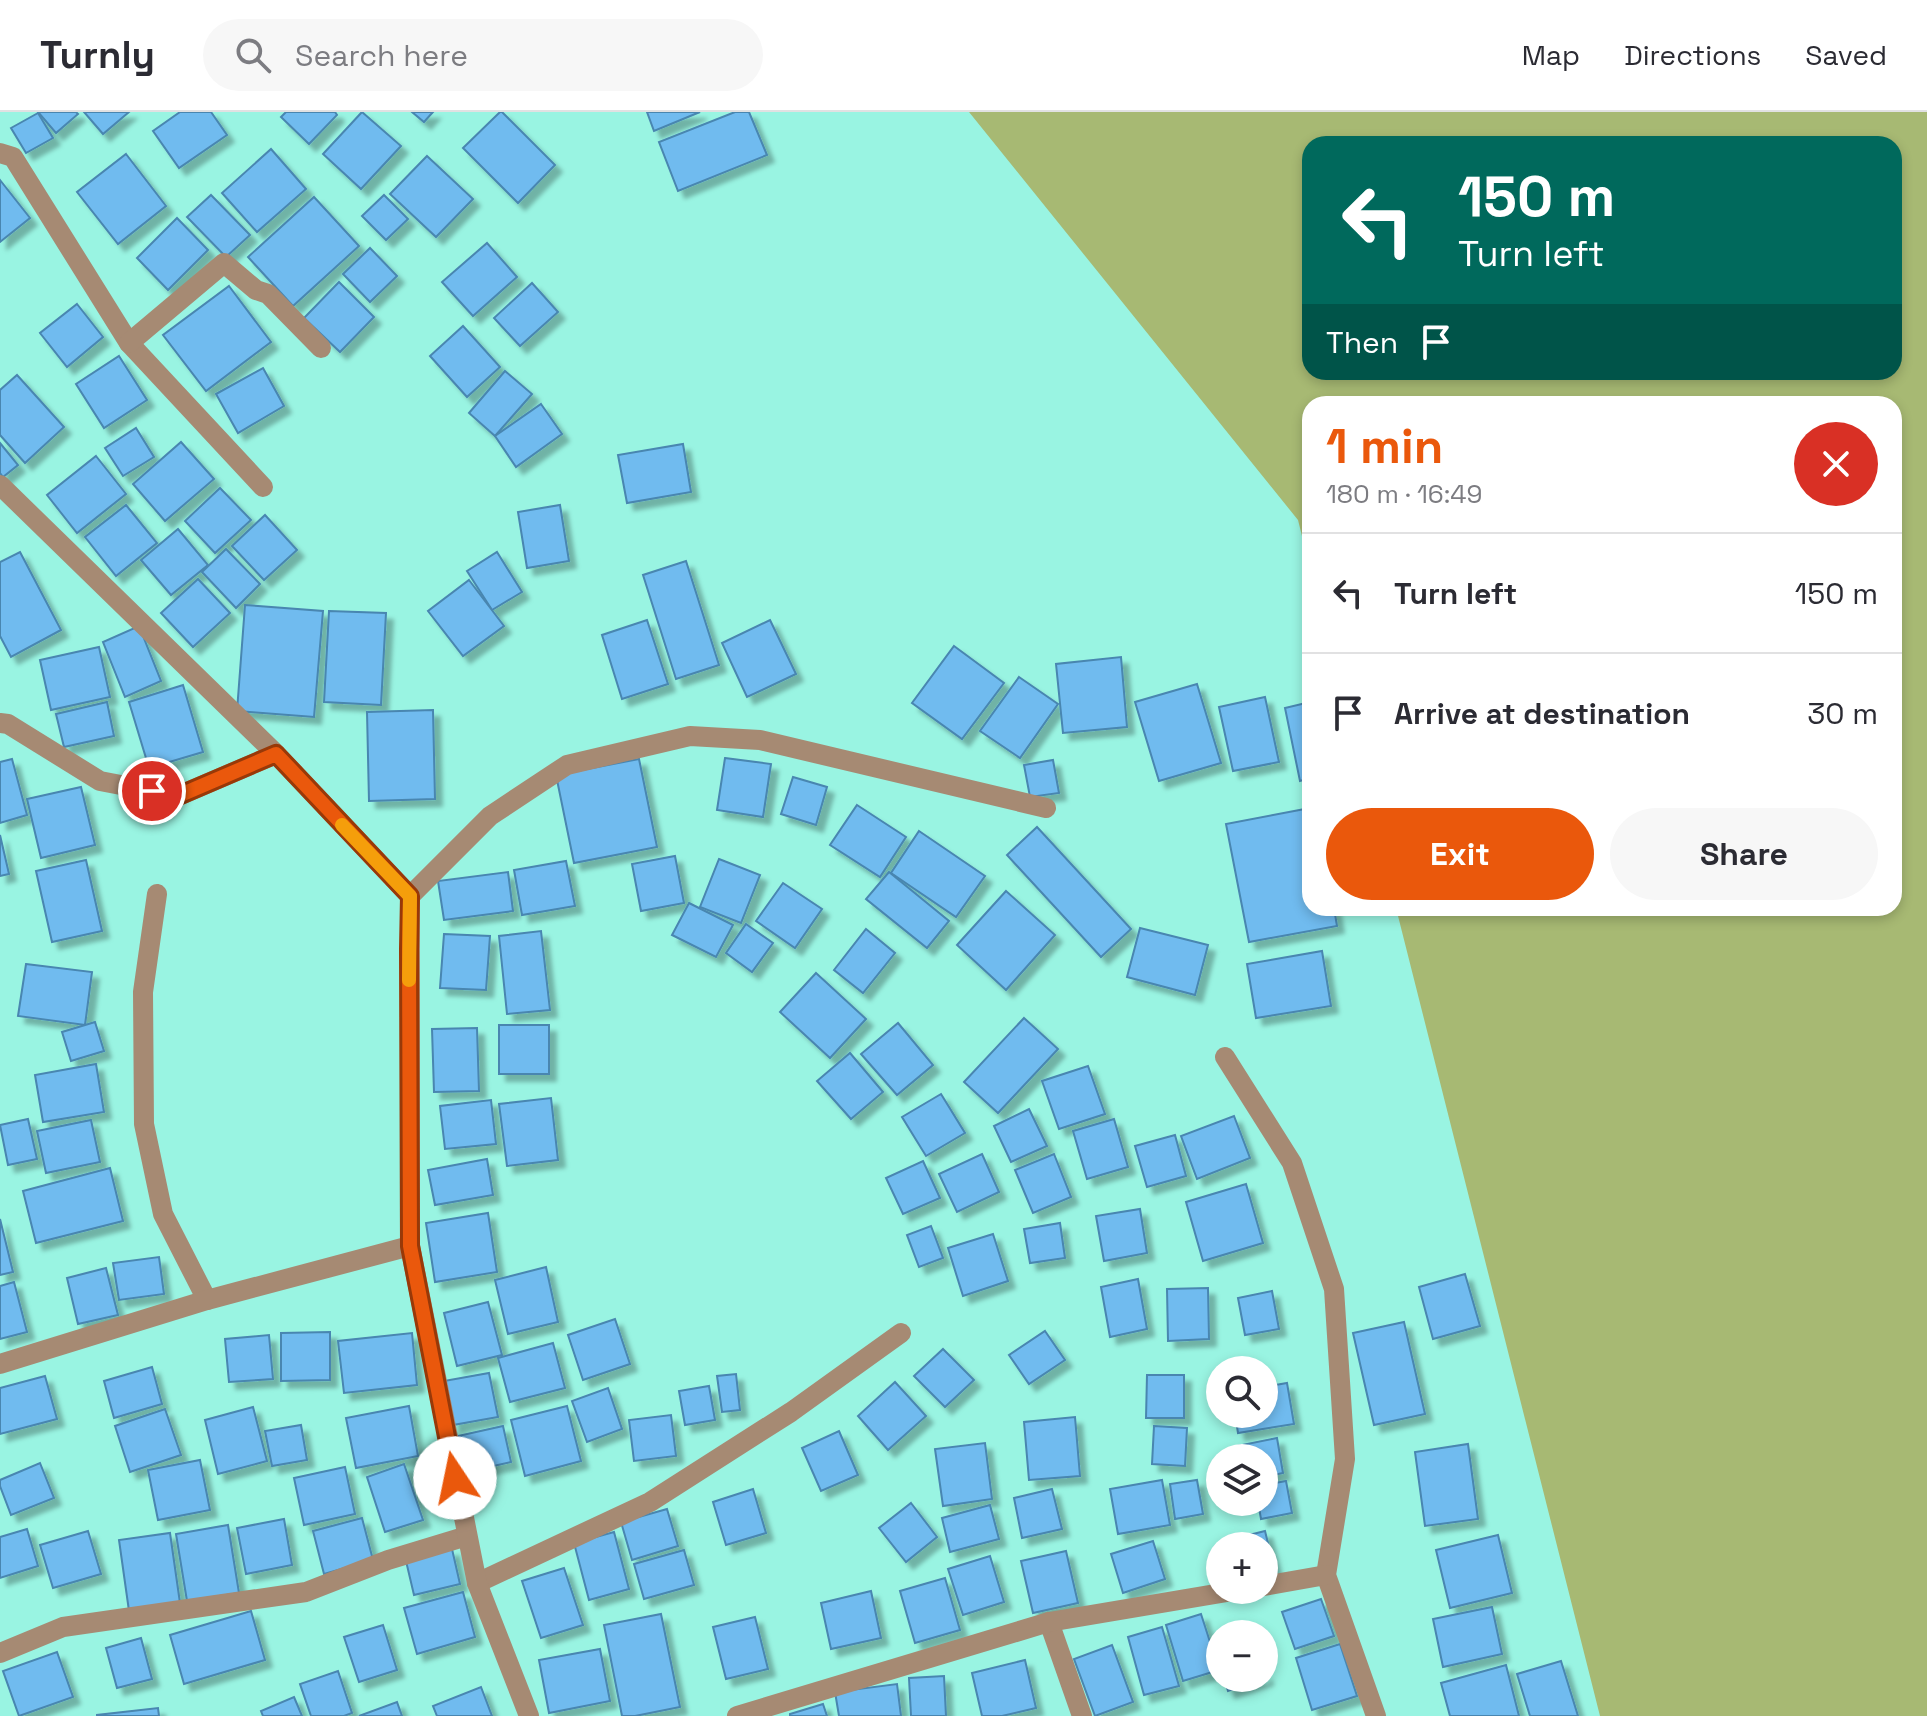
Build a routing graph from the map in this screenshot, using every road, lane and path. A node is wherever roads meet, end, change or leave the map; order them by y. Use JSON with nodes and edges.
{"nodes":[{"id":1,"x":0,"y":153,"type":"edge"},
{"id":2,"x":129,"y":343,"type":"junction"},
{"id":3,"x":321,"y":348,"type":"dead end"},
{"id":4,"x":0,"y":485,"type":"edge"},
{"id":5,"x":263,"y":487,"type":"dead end"},
{"id":6,"x":0,"y":723,"type":"edge"},
{"id":7,"x":276,"y":754,"type":"junction"},
{"id":8,"x":1046,"y":808,"type":"dead end"},
{"id":9,"x":157,"y":894,"type":"dead end"},
{"id":10,"x":410,"y":896,"type":"junction"},
{"id":11,"x":1225,"y":1057,"type":"dead end"},
{"id":12,"x":410,"y":1246,"type":"junction"},
{"id":13,"x":207,"y":1300,"type":"junction"},
{"id":14,"x":901,"y":1333,"type":"dead end"},
{"id":15,"x":0,"y":1364,"type":"edge"},
{"id":16,"x":467,"y":1536,"type":"junction"},
{"id":17,"x":1326,"y":1575,"type":"junction"},
{"id":18,"x":477,"y":1583,"type":"junction"},
{"id":19,"x":1278,"y":1584,"type":"edge"},
{"id":20,"x":1206,"y":1596,"type":"edge"},
{"id":21,"x":1049,"y":1622,"type":"junction"},
{"id":22,"x":0,"y":1653,"type":"edge"},
{"id":23,"x":529,"y":1716,"type":"edge"},
{"id":24,"x":737,"y":1716,"type":"edge"},
{"id":25,"x":1082,"y":1716,"type":"edge"},
{"id":26,"x":1376,"y":1716,"type":"edge"}],
"edges":[{"from":1,"to":2,"type":"street"},
{"from":2,"to":3,"type":"street"},
{"from":2,"to":5,"type":"street"},
{"from":4,"to":7,"type":"street"},
{"from":6,"to":7,"type":"street"},
{"from":7,"to":10,"type":"street"},
{"from":8,"to":10,"type":"street"},
{"from":9,"to":13,"type":"street"},
{"from":10,"to":12,"type":"street"},
{"from":11,"to":17,"type":"street"},
{"from":12,"to":13,"type":"street"},
{"from":12,"to":16,"type":"street"},
{"from":13,"to":15,"type":"street"},
{"from":14,"to":18,"type":"street"},
{"from":16,"to":18,"type":"street"},
{"from":16,"to":22,"type":"street"},
{"from":17,"to":19,"type":"street"},
{"from":17,"to":26,"type":"street"},
{"from":18,"to":23,"type":"street"},
{"from":20,"to":21,"type":"street"},
{"from":21,"to":24,"type":"street"},
{"from":21,"to":25,"type":"street"}]}
